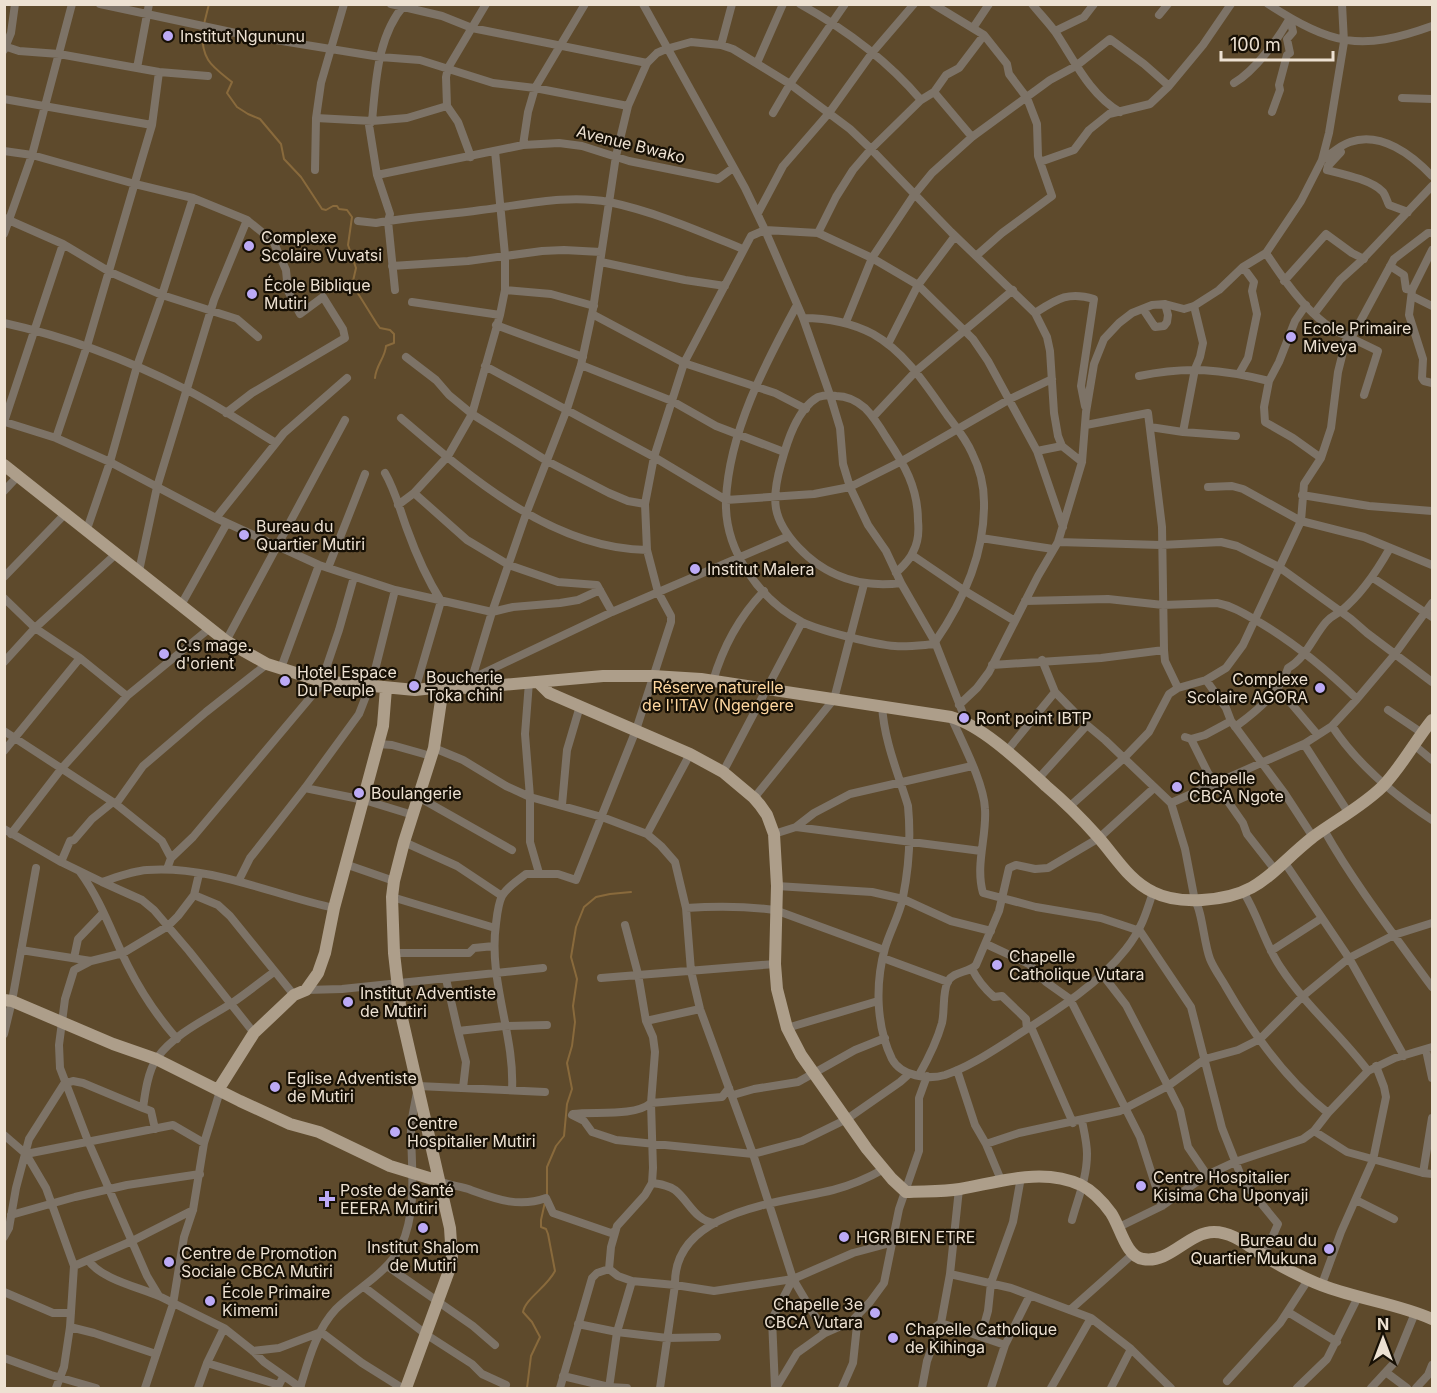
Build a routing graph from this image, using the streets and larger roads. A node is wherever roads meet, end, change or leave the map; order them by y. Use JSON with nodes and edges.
{"nodes":[{"id":1,"x":15,"y":4,"type":"edge"},
{"id":2,"x":72,"y":4,"type":"edge"},
{"id":3,"x":100,"y":4,"type":"edge"},
{"id":4,"x":149,"y":4,"type":"edge"},
{"id":5,"x":344,"y":4,"type":"edge"},
{"id":6,"x":391,"y":4,"type":"edge"},
{"id":7,"x":486,"y":4,"type":"edge"},
{"id":8,"x":585,"y":4,"type":"edge"},
{"id":9,"x":643,"y":4,"type":"edge"},
{"id":10,"x":732,"y":4,"type":"edge"},
{"id":11,"x":783,"y":4,"type":"edge"},
{"id":12,"x":800,"y":4,"type":"edge"},
{"id":13,"x":845,"y":4,"type":"edge"},
{"id":14,"x":914,"y":4,"type":"edge"},
{"id":15,"x":933,"y":4,"type":"edge"},
{"id":16,"x":988,"y":4,"type":"edge"},
{"id":17,"x":1032,"y":4,"type":"edge"},
{"id":18,"x":1094,"y":4,"type":"edge"},
{"id":19,"x":1168,"y":4,"type":"edge"},
{"id":20,"x":1231,"y":4,"type":"edge"},
{"id":21,"x":1268,"y":4,"type":"edge"},
{"id":22,"x":1342,"y":4,"type":"edge"},
{"id":23,"x":404,"y":6,"type":"edge"},
{"id":24,"x":147,"y":15,"type":"junction"},
{"id":25,"x":1159,"y":15,"type":"dead end"},
{"id":26,"x":1290,"y":18,"type":"junction"},
{"id":27,"x":833,"y":23,"type":"junction"},
{"id":28,"x":1432,"y":26,"type":"edge"},
{"id":29,"x":472,"y":28,"type":"junction"},
{"id":30,"x":973,"y":28,"type":"junction"},
{"id":31,"x":1055,"y":31,"type":"junction"},
{"id":32,"x":984,"y":35,"type":"junction"},
{"id":33,"x":1344,"y":42,"type":"junction"},
{"id":34,"x":561,"y":44,"type":"junction"},
{"id":35,"x":721,"y":45,"type":"junction"},
{"id":36,"x":5,"y":48,"type":"edge"},
{"id":37,"x":330,"y":48,"type":"junction"},
{"id":38,"x":666,"y":49,"type":"junction"},
{"id":39,"x":872,"y":53,"type":"junction"},
{"id":40,"x":58,"y":54,"type":"junction"},
{"id":41,"x":380,"y":57,"type":"junction"},
{"id":42,"x":647,"y":63,"type":"junction"},
{"id":43,"x":757,"y":63,"type":"junction"},
{"id":44,"x":1076,"y":66,"type":"junction"},
{"id":45,"x":136,"y":68,"type":"junction"},
{"id":46,"x":448,"y":68,"type":"junction"},
{"id":47,"x":159,"y":72,"type":"junction"},
{"id":48,"x":208,"y":76,"type":"dead end"},
{"id":49,"x":1234,"y":83,"type":"dead end"},
{"id":50,"x":790,"y":84,"type":"junction"},
{"id":51,"x":1169,"y":86,"type":"junction"},
{"id":52,"x":534,"y":88,"type":"junction"},
{"id":53,"x":934,"y":92,"type":"junction"},
{"id":54,"x":1027,"y":98,"type":"junction"},
{"id":55,"x":1402,"y":98,"type":"dead end"},
{"id":56,"x":4,"y":99,"type":"edge"},
{"id":57,"x":1432,"y":99,"type":"edge"},
{"id":58,"x":921,"y":100,"type":"junction"},
{"id":59,"x":44,"y":105,"type":"junction"},
{"id":60,"x":447,"y":106,"type":"junction"},
{"id":61,"x":628,"y":106,"type":"junction"},
{"id":62,"x":774,"y":112,"type":"dead end"},
{"id":63,"x":1120,"y":112,"type":"junction"},
{"id":64,"x":1272,"y":112,"type":"dead end"},
{"id":65,"x":829,"y":113,"type":"junction"},
{"id":66,"x":316,"y":118,"type":"junction"},
{"id":67,"x":372,"y":121,"type":"junction"},
{"id":68,"x":152,"y":125,"type":"junction"},
{"id":69,"x":972,"y":137,"type":"junction"},
{"id":70,"x":523,"y":145,"type":"junction"},
{"id":71,"x":1339,"y":147,"type":"junction"},
{"id":72,"x":871,"y":149,"type":"junction"},
{"id":73,"x":4,"y":151,"type":"edge"},
{"id":74,"x":495,"y":151,"type":"junction"},
{"id":75,"x":32,"y":155,"type":"junction"},
{"id":76,"x":616,"y":156,"type":"junction"},
{"id":77,"x":471,"y":157,"type":"junction"},
{"id":78,"x":1322,"y":160,"type":"junction"},
{"id":79,"x":1040,"y":162,"type":"junction"},
{"id":80,"x":733,"y":168,"type":"junction"},
{"id":81,"x":315,"y":170,"type":"dead end"},
{"id":82,"x":377,"y":176,"type":"junction"},
{"id":83,"x":1432,"y":176,"type":"edge"},
{"id":84,"x":135,"y":184,"type":"junction"},
{"id":85,"x":1432,"y":186,"type":"edge"},
{"id":86,"x":914,"y":195,"type":"junction"},
{"id":87,"x":193,"y":198,"type":"junction"},
{"id":88,"x":608,"y":202,"type":"junction"},
{"id":89,"x":501,"y":208,"type":"junction"},
{"id":90,"x":1408,"y":212,"type":"junction"},
{"id":91,"x":758,"y":213,"type":"junction"},
{"id":92,"x":7,"y":219,"type":"edge"},
{"id":93,"x":247,"y":220,"type":"junction"},
{"id":94,"x":358,"y":221,"type":"dead end"},
{"id":95,"x":388,"y":221,"type":"junction"},
{"id":96,"x":765,"y":230,"type":"junction"},
{"id":97,"x":818,"y":233,"type":"junction"},
{"id":98,"x":1432,"y":233,"type":"edge"},
{"id":99,"x":4,"y":234,"type":"edge"},
{"id":100,"x":955,"y":236,"type":"junction"},
{"id":101,"x":63,"y":244,"type":"junction"},
{"id":102,"x":743,"y":249,"type":"junction"},
{"id":103,"x":1432,"y":250,"type":"edge"},
{"id":104,"x":602,"y":252,"type":"junction"},
{"id":105,"x":1266,"y":253,"type":"junction"},
{"id":106,"x":506,"y":255,"type":"junction"},
{"id":107,"x":976,"y":256,"type":"junction"},
{"id":108,"x":872,"y":258,"type":"junction"},
{"id":109,"x":1364,"y":259,"type":"junction"},
{"id":110,"x":601,"y":262,"type":"junction"},
{"id":111,"x":392,"y":266,"type":"junction"},
{"id":112,"x":1390,"y":266,"type":"junction"},
{"id":113,"x":1243,"y":267,"type":"junction"},
{"id":114,"x":110,"y":272,"type":"junction"},
{"id":115,"x":1284,"y":281,"type":"junction"},
{"id":116,"x":918,"y":285,"type":"junction"},
{"id":117,"x":725,"y":286,"type":"junction"},
{"id":118,"x":395,"y":290,"type":"dead end"},
{"id":119,"x":505,"y":290,"type":"junction"},
{"id":120,"x":1013,"y":290,"type":"junction"},
{"id":121,"x":1412,"y":293,"type":"junction"},
{"id":122,"x":162,"y":295,"type":"junction"},
{"id":123,"x":412,"y":302,"type":"dead end"},
{"id":124,"x":1165,"y":304,"type":"junction"},
{"id":125,"x":797,"y":305,"type":"junction"},
{"id":126,"x":1306,"y":305,"type":"junction"},
{"id":127,"x":1194,"y":306,"type":"junction"},
{"id":128,"x":1432,"y":306,"type":"edge"},
{"id":129,"x":1143,"y":309,"type":"junction"},
{"id":130,"x":593,"y":310,"type":"junction"},
{"id":131,"x":211,"y":311,"type":"junction"},
{"id":132,"x":1035,"y":314,"type":"junction"},
{"id":133,"x":1314,"y":314,"type":"junction"},
{"id":134,"x":500,"y":315,"type":"junction"},
{"id":135,"x":803,"y":318,"type":"junction"},
{"id":136,"x":846,"y":322,"type":"junction"},
{"id":137,"x":4,"y":323,"type":"edge"},
{"id":138,"x":496,"y":326,"type":"junction"},
{"id":139,"x":34,"y":330,"type":"junction"},
{"id":140,"x":964,"y":330,"type":"junction"},
{"id":141,"x":1347,"y":336,"type":"junction"},
{"id":142,"x":258,"y":337,"type":"dead end"},
{"id":143,"x":888,"y":344,"type":"junction"},
{"id":144,"x":87,"y":346,"type":"junction"},
{"id":145,"x":406,"y":357,"type":"dead end"},
{"id":146,"x":582,"y":361,"type":"junction"},
{"id":147,"x":684,"y":363,"type":"junction"},
{"id":148,"x":137,"y":366,"type":"junction"},
{"id":149,"x":485,"y":366,"type":"junction"},
{"id":150,"x":1195,"y":369,"type":"junction"},
{"id":151,"x":916,"y":371,"type":"junction"},
{"id":152,"x":1239,"y":374,"type":"junction"},
{"id":153,"x":1139,"y":376,"type":"dead end"},
{"id":154,"x":347,"y":378,"type":"dead end"},
{"id":155,"x":1052,"y":379,"type":"junction"},
{"id":156,"x":1269,"y":381,"type":"junction"},
{"id":157,"x":1432,"y":383,"type":"edge"},
{"id":158,"x":756,"y":386,"type":"junction"},
{"id":159,"x":187,"y":390,"type":"junction"},
{"id":160,"x":830,"y":395,"type":"junction"},
{"id":161,"x":1364,"y":395,"type":"dead end"},
{"id":162,"x":1010,"y":399,"type":"junction"},
{"id":163,"x":672,"y":401,"type":"junction"},
{"id":164,"x":567,"y":409,"type":"junction"},
{"id":165,"x":806,"y":409,"type":"junction"},
{"id":166,"x":1086,"y":412,"type":"junction"},
{"id":167,"x":226,"y":413,"type":"junction"},
{"id":168,"x":472,"y":414,"type":"junction"},
{"id":169,"x":873,"y":417,"type":"junction"},
{"id":170,"x":401,"y":418,"type":"dead end"},
{"id":171,"x":345,"y":420,"type":"dead end"},
{"id":172,"x":5,"y":422,"type":"edge"},
{"id":173,"x":1086,"y":424,"type":"junction"},
{"id":174,"x":1149,"y":427,"type":"junction"},
{"id":175,"x":957,"y":428,"type":"junction"},
{"id":176,"x":1183,"y":432,"type":"junction"},
{"id":177,"x":740,"y":434,"type":"junction"},
{"id":178,"x":1236,"y":436,"type":"dead end"},
{"id":179,"x":56,"y":438,"type":"junction"},
{"id":180,"x":276,"y":443,"type":"junction"},
{"id":181,"x":1062,"y":446,"type":"junction"},
{"id":182,"x":1036,"y":451,"type":"junction"},
{"id":183,"x":784,"y":452,"type":"junction"},
{"id":184,"x":448,"y":456,"type":"junction"},
{"id":185,"x":654,"y":457,"type":"junction"},
{"id":186,"x":1322,"y":458,"type":"junction"},
{"id":187,"x":547,"y":461,"type":"junction"},
{"id":188,"x":902,"y":461,"type":"junction"},
{"id":189,"x":110,"y":462,"type":"junction"},
{"id":190,"x":1083,"y":462,"type":"junction"},
{"id":191,"x":4,"y":465,"type":"edge"},
{"id":192,"x":384,"y":473,"type":"dead end"},
{"id":193,"x":365,"y":474,"type":"dead end"},
{"id":194,"x":18,"y":476,"type":"junction"},
{"id":195,"x":157,"y":487,"type":"junction"},
{"id":196,"x":850,"y":487,"type":"junction"},
{"id":197,"x":1208,"y":487,"type":"dead end"},
{"id":198,"x":4,"y":491,"type":"edge"},
{"id":199,"x":414,"y":493,"type":"junction"},
{"id":200,"x":776,"y":495,"type":"junction"},
{"id":201,"x":1302,"y":495,"type":"junction"},
{"id":202,"x":726,"y":500,"type":"junction"},
{"id":203,"x":645,"y":504,"type":"junction"},
{"id":204,"x":398,"y":505,"type":"junction"},
{"id":205,"x":1432,"y":511,"type":"edge"},
{"id":206,"x":66,"y":513,"type":"junction"},
{"id":207,"x":526,"y":514,"type":"junction"},
{"id":208,"x":216,"y":518,"type":"junction"},
{"id":209,"x":1301,"y":521,"type":"junction"},
{"id":210,"x":227,"y":523,"type":"junction"},
{"id":211,"x":1064,"y":526,"type":"junction"},
{"id":212,"x":87,"y":529,"type":"junction"},
{"id":213,"x":789,"y":536,"type":"junction"},
{"id":214,"x":981,"y":538,"type":"junction"},
{"id":215,"x":1161,"y":545,"type":"junction"},
{"id":216,"x":1056,"y":546,"type":"junction"},
{"id":217,"x":277,"y":547,"type":"junction"},
{"id":218,"x":1390,"y":548,"type":"junction"},
{"id":219,"x":647,"y":550,"type":"junction"},
{"id":220,"x":116,"y":554,"type":"junction"},
{"id":221,"x":912,"y":555,"type":"junction"},
{"id":222,"x":739,"y":557,"type":"junction"},
{"id":223,"x":509,"y":565,"type":"junction"},
{"id":224,"x":1432,"y":565,"type":"edge"},
{"id":225,"x":324,"y":566,"type":"junction"},
{"id":226,"x":1279,"y":567,"type":"junction"},
{"id":227,"x":139,"y":571,"type":"junction"},
{"id":228,"x":896,"y":573,"type":"junction"},
{"id":229,"x":4,"y":577,"type":"edge"},
{"id":230,"x":354,"y":577,"type":"junction"},
{"id":231,"x":1373,"y":578,"type":"junction"},
{"id":232,"x":901,"y":583,"type":"junction"},
{"id":233,"x":864,"y":584,"type":"junction"},
{"id":234,"x":395,"y":590,"type":"junction"},
{"id":235,"x":600,"y":590,"type":"junction"},
{"id":236,"x":658,"y":591,"type":"junction"},
{"id":237,"x":764,"y":591,"type":"junction"},
{"id":238,"x":965,"y":591,"type":"junction"},
{"id":239,"x":4,"y":598,"type":"edge"},
{"id":240,"x":441,"y":601,"type":"junction"},
{"id":241,"x":1025,"y":601,"type":"junction"},
{"id":242,"x":1432,"y":603,"type":"edge"},
{"id":243,"x":181,"y":605,"type":"junction"},
{"id":244,"x":1163,"y":605,"type":"junction"},
{"id":245,"x":492,"y":612,"type":"junction"},
{"id":246,"x":612,"y":612,"type":"junction"},
{"id":247,"x":1340,"y":612,"type":"junction"},
{"id":248,"x":1429,"y":616,"type":"edge"},
{"id":249,"x":1015,"y":621,"type":"junction"},
{"id":250,"x":1256,"y":621,"type":"junction"},
{"id":251,"x":802,"y":622,"type":"junction"},
{"id":252,"x":35,"y":628,"type":"junction"},
{"id":253,"x":210,"y":628,"type":"junction"},
{"id":254,"x":850,"y":636,"type":"junction"},
{"id":255,"x":226,"y":641,"type":"junction"},
{"id":256,"x":935,"y":643,"type":"junction"},
{"id":257,"x":1164,"y":650,"type":"junction"},
{"id":258,"x":1306,"y":652,"type":"junction"},
{"id":259,"x":1395,"y":654,"type":"junction"},
{"id":260,"x":80,"y":658,"type":"junction"},
{"id":261,"x":1042,"y":660,"type":"junction"},
{"id":262,"x":4,"y":662,"type":"edge"},
{"id":263,"x":267,"y":664,"type":"junction"},
{"id":264,"x":992,"y":665,"type":"junction"},
{"id":265,"x":281,"y":668,"type":"junction"},
{"id":266,"x":653,"y":676,"type":"junction"},
{"id":267,"x":1206,"y":680,"type":"junction"},
{"id":268,"x":321,"y":681,"type":"junction"},
{"id":269,"x":713,"y":681,"type":"junction"},
{"id":270,"x":533,"y":682,"type":"junction"},
{"id":271,"x":1432,"y":682,"type":"edge"},
{"id":272,"x":471,"y":683,"type":"junction"},
{"id":273,"x":370,"y":687,"type":"junction"},
{"id":274,"x":443,"y":687,"type":"junction"},
{"id":275,"x":386,"y":688,"type":"junction"},
{"id":276,"x":766,"y":688,"type":"junction"},
{"id":277,"x":1178,"y":688,"type":"junction"},
{"id":278,"x":1275,"y":689,"type":"junction"},
{"id":279,"x":415,"y":690,"type":"junction"},
{"id":280,"x":1055,"y":692,"type":"junction"},
{"id":281,"x":127,"y":696,"type":"junction"},
{"id":282,"x":834,"y":699,"type":"junction"},
{"id":283,"x":1358,"y":699,"type":"junction"},
{"id":284,"x":882,"y":705,"type":"junction"},
{"id":285,"x":959,"y":705,"type":"junction"},
{"id":286,"x":580,"y":706,"type":"junction"},
{"id":287,"x":1388,"y":710,"type":"dead end"},
{"id":288,"x":951,"y":717,"type":"junction"},
{"id":289,"x":1432,"y":720,"type":"edge"},
{"id":290,"x":966,"y":721,"type":"junction"},
{"id":291,"x":1233,"y":724,"type":"junction"},
{"id":292,"x":1087,"y":725,"type":"junction"},
{"id":293,"x":1332,"y":726,"type":"junction"},
{"id":294,"x":636,"y":730,"type":"junction"},
{"id":295,"x":4,"y":731,"type":"edge"},
{"id":296,"x":1422,"y":733,"type":"junction"},
{"id":297,"x":1317,"y":734,"type":"junction"},
{"id":298,"x":14,"y":739,"type":"junction"},
{"id":299,"x":378,"y":744,"type":"junction"},
{"id":300,"x":1304,"y":744,"type":"junction"},
{"id":301,"x":1414,"y":745,"type":"junction"},
{"id":302,"x":4,"y":750,"type":"edge"},
{"id":303,"x":432,"y":752,"type":"junction"},
{"id":304,"x":1006,"y":752,"type":"junction"},
{"id":305,"x":690,"y":754,"type":"junction"},
{"id":306,"x":1124,"y":758,"type":"junction"},
{"id":307,"x":1432,"y":760,"type":"edge"},
{"id":308,"x":1261,"y":763,"type":"junction"},
{"id":309,"x":972,"y":766,"type":"junction"},
{"id":310,"x":62,"y":768,"type":"junction"},
{"id":311,"x":723,"y":772,"type":"junction"},
{"id":312,"x":1038,"y":779,"type":"junction"},
{"id":313,"x":900,"y":781,"type":"junction"},
{"id":314,"x":1216,"y":783,"type":"junction"},
{"id":315,"x":1383,"y":785,"type":"junction"},
{"id":316,"x":305,"y":788,"type":"junction"},
{"id":317,"x":1154,"y":788,"type":"junction"},
{"id":318,"x":530,"y":797,"type":"junction"},
{"id":319,"x":420,"y":798,"type":"junction"},
{"id":320,"x":754,"y":798,"type":"junction"},
{"id":321,"x":364,"y":800,"type":"junction"},
{"id":322,"x":115,"y":803,"type":"junction"},
{"id":323,"x":1172,"y":803,"type":"junction"},
{"id":324,"x":562,"y":805,"type":"junction"},
{"id":325,"x":1069,"y":807,"type":"junction"},
{"id":326,"x":1348,"y":812,"type":"junction"},
{"id":327,"x":413,"y":815,"type":"junction"},
{"id":328,"x":602,"y":817,"type":"junction"},
{"id":329,"x":1432,"y":820,"type":"edge"},
{"id":330,"x":796,"y":826,"type":"junction"},
{"id":331,"x":1324,"y":830,"type":"junction"},
{"id":332,"x":8,"y":832,"type":"edge"},
{"id":333,"x":647,"y":834,"type":"junction"},
{"id":334,"x":774,"y":834,"type":"junction"},
{"id":335,"x":1313,"y":837,"type":"junction"},
{"id":336,"x":1099,"y":838,"type":"junction"},
{"id":337,"x":404,"y":842,"type":"junction"},
{"id":338,"x":910,"y":843,"type":"junction"},
{"id":339,"x":512,"y":850,"type":"dead end"},
{"id":340,"x":981,"y":851,"type":"junction"},
{"id":341,"x":171,"y":858,"type":"junction"},
{"id":342,"x":61,"y":862,"type":"junction"},
{"id":343,"x":345,"y":864,"type":"junction"},
{"id":344,"x":36,"y":867,"type":"dead end"},
{"id":345,"x":1280,"y":867,"type":"junction"},
{"id":346,"x":167,"y":869,"type":"junction"},
{"id":347,"x":80,"y":870,"type":"junction"},
{"id":348,"x":539,"y":873,"type":"junction"},
{"id":349,"x":199,"y":874,"type":"junction"},
{"id":350,"x":239,"y":880,"type":"junction"},
{"id":351,"x":394,"y":881,"type":"junction"},
{"id":352,"x":102,"y":882,"type":"junction"},
{"id":353,"x":777,"y":886,"type":"junction"},
{"id":354,"x":1153,"y":892,"type":"junction"},
{"id":355,"x":1244,"y":893,"type":"junction"},
{"id":356,"x":194,"y":895,"type":"junction"},
{"id":357,"x":502,"y":896,"type":"junction"},
{"id":358,"x":393,"y":897,"type":"junction"},
{"id":359,"x":903,"y":899,"type":"junction"},
{"id":360,"x":1003,"y":899,"type":"junction"},
{"id":361,"x":1195,"y":901,"type":"junction"},
{"id":362,"x":334,"y":908,"type":"junction"},
{"id":363,"x":686,"y":909,"type":"junction"},
{"id":364,"x":775,"y":910,"type":"junction"},
{"id":365,"x":103,"y":913,"type":"junction"},
{"id":366,"x":1322,"y":918,"type":"junction"},
{"id":367,"x":1432,"y":923,"type":"edge"},
{"id":368,"x":625,"y":925,"type":"dead end"},
{"id":369,"x":168,"y":926,"type":"junction"},
{"id":370,"x":495,"y":928,"type":"junction"},
{"id":371,"x":1140,"y":930,"type":"junction"},
{"id":372,"x":991,"y":931,"type":"junction"},
{"id":373,"x":1394,"y":935,"type":"junction"},
{"id":374,"x":986,"y":944,"type":"junction"},
{"id":375,"x":494,"y":946,"type":"junction"},
{"id":376,"x":21,"y":950,"type":"junction"},
{"id":377,"x":1271,"y":951,"type":"junction"},
{"id":378,"x":123,"y":953,"type":"junction"},
{"id":379,"x":394,"y":953,"type":"junction"},
{"id":380,"x":884,"y":954,"type":"junction"},
{"id":381,"x":74,"y":958,"type":"junction"},
{"id":382,"x":1349,"y":958,"type":"junction"},
{"id":383,"x":91,"y":962,"type":"junction"},
{"id":384,"x":775,"y":964,"type":"junction"},
{"id":385,"x":543,"y":969,"type":"dead end"},
{"id":386,"x":972,"y":969,"type":"junction"},
{"id":387,"x":691,"y":971,"type":"junction"},
{"id":388,"x":274,"y":972,"type":"junction"},
{"id":389,"x":496,"y":974,"type":"junction"},
{"id":390,"x":638,"y":974,"type":"junction"},
{"id":391,"x":1102,"y":974,"type":"junction"},
{"id":392,"x":601,"y":978,"type":"dead end"},
{"id":393,"x":446,"y":979,"type":"junction"},
{"id":394,"x":948,"y":982,"type":"junction"},
{"id":395,"x":398,"y":984,"type":"junction"},
{"id":396,"x":1432,"y":987,"type":"edge"},
{"id":397,"x":300,"y":993,"type":"junction"},
{"id":398,"x":1303,"y":996,"type":"junction"},
{"id":399,"x":1070,"y":999,"type":"junction"},
{"id":400,"x":8,"y":1000,"type":"edge"},
{"id":401,"x":878,"y":1001,"type":"junction"},
{"id":402,"x":230,"y":1004,"type":"junction"},
{"id":403,"x":700,"y":1009,"type":"junction"},
{"id":404,"x":646,"y":1021,"type":"junction"},
{"id":405,"x":62,"y":1023,"type":"junction"},
{"id":406,"x":547,"y":1025,"type":"dead end"},
{"id":407,"x":504,"y":1026,"type":"junction"},
{"id":408,"x":787,"y":1028,"type":"junction"},
{"id":409,"x":1029,"y":1028,"type":"junction"},
{"id":410,"x":458,"y":1031,"type":"junction"},
{"id":411,"x":254,"y":1033,"type":"junction"},
{"id":412,"x":4,"y":1034,"type":"edge"},
{"id":413,"x":885,"y":1038,"type":"junction"},
{"id":414,"x":177,"y":1039,"type":"junction"},
{"id":415,"x":1260,"y":1039,"type":"junction"},
{"id":416,"x":1429,"y":1048,"type":"edge"},
{"id":417,"x":1404,"y":1056,"type":"junction"},
{"id":418,"x":156,"y":1059,"type":"junction"},
{"id":419,"x":1205,"y":1059,"type":"junction"},
{"id":420,"x":1376,"y":1066,"type":"junction"},
{"id":421,"x":957,"y":1070,"type":"junction"},
{"id":422,"x":1368,"y":1071,"type":"junction"},
{"id":423,"x":814,"y":1074,"type":"junction"},
{"id":424,"x":909,"y":1074,"type":"junction"},
{"id":425,"x":923,"y":1076,"type":"junction"},
{"id":426,"x":1432,"y":1078,"type":"edge"},
{"id":427,"x":64,"y":1084,"type":"junction"},
{"id":428,"x":418,"y":1086,"type":"junction"},
{"id":429,"x":1168,"y":1086,"type":"junction"},
{"id":430,"x":463,"y":1088,"type":"junction"},
{"id":431,"x":219,"y":1090,"type":"junction"},
{"id":432,"x":512,"y":1090,"type":"junction"},
{"id":433,"x":731,"y":1091,"type":"junction"},
{"id":434,"x":545,"y":1092,"type":"dead end"},
{"id":435,"x":651,"y":1103,"type":"junction"},
{"id":436,"x":1125,"y":1107,"type":"junction"},
{"id":437,"x":143,"y":1108,"type":"junction"},
{"id":438,"x":1328,"y":1113,"type":"junction"},
{"id":439,"x":1432,"y":1118,"type":"edge"},
{"id":440,"x":846,"y":1119,"type":"junction"},
{"id":441,"x":1077,"y":1122,"type":"junction"},
{"id":442,"x":155,"y":1128,"type":"junction"},
{"id":443,"x":1314,"y":1131,"type":"junction"},
{"id":444,"x":4,"y":1135,"type":"edge"},
{"id":445,"x":88,"y":1141,"type":"junction"},
{"id":446,"x":204,"y":1143,"type":"junction"},
{"id":447,"x":653,"y":1144,"type":"junction"},
{"id":448,"x":986,"y":1144,"type":"junction"},
{"id":449,"x":26,"y":1154,"type":"junction"},
{"id":450,"x":753,"y":1154,"type":"junction"},
{"id":451,"x":1373,"y":1160,"type":"junction"},
{"id":452,"x":1235,"y":1162,"type":"junction"},
{"id":453,"x":884,"y":1169,"type":"junction"},
{"id":454,"x":1422,"y":1173,"type":"junction"},
{"id":455,"x":200,"y":1174,"type":"junction"},
{"id":456,"x":412,"y":1174,"type":"junction"},
{"id":457,"x":1432,"y":1174,"type":"edge"},
{"id":458,"x":1207,"y":1175,"type":"junction"},
{"id":459,"x":1021,"y":1177,"type":"junction"},
{"id":460,"x":1001,"y":1180,"type":"junction"},
{"id":461,"x":439,"y":1182,"type":"junction"},
{"id":462,"x":652,"y":1184,"type":"junction"},
{"id":463,"x":1084,"y":1186,"type":"junction"},
{"id":464,"x":958,"y":1189,"type":"junction"},
{"id":465,"x":110,"y":1190,"type":"junction"},
{"id":466,"x":906,"y":1192,"type":"junction"},
{"id":467,"x":1356,"y":1200,"type":"junction"},
{"id":468,"x":770,"y":1203,"type":"junction"},
{"id":469,"x":52,"y":1204,"type":"junction"},
{"id":470,"x":1162,"y":1206,"type":"junction"},
{"id":471,"x":193,"y":1210,"type":"junction"},
{"id":472,"x":11,"y":1215,"type":"junction"},
{"id":473,"x":1394,"y":1219,"type":"dead end"},
{"id":474,"x":1072,"y":1220,"type":"dead end"},
{"id":475,"x":715,"y":1223,"type":"junction"},
{"id":476,"x":1119,"y":1227,"type":"junction"},
{"id":477,"x":615,"y":1232,"type":"junction"},
{"id":478,"x":4,"y":1237,"type":"edge"},
{"id":479,"x":132,"y":1241,"type":"junction"},
{"id":480,"x":894,"y":1242,"type":"junction"},
{"id":481,"x":1133,"y":1254,"type":"junction"},
{"id":482,"x":1264,"y":1256,"type":"junction"},
{"id":483,"x":88,"y":1260,"type":"junction"},
{"id":484,"x":74,"y":1266,"type":"junction"},
{"id":485,"x":387,"y":1266,"type":"junction"},
{"id":486,"x":609,"y":1269,"type":"junction"},
{"id":487,"x":950,"y":1274,"type":"junction"},
{"id":488,"x":793,"y":1279,"type":"junction"},
{"id":489,"x":1308,"y":1280,"type":"junction"},
{"id":490,"x":632,"y":1281,"type":"junction"},
{"id":491,"x":991,"y":1283,"type":"junction"},
{"id":492,"x":1322,"y":1284,"type":"junction"},
{"id":493,"x":675,"y":1285,"type":"junction"},
{"id":494,"x":364,"y":1287,"type":"junction"},
{"id":495,"x":4,"y":1292,"type":"edge"},
{"id":496,"x":159,"y":1296,"type":"junction"},
{"id":497,"x":1030,"y":1296,"type":"junction"},
{"id":498,"x":1358,"y":1297,"type":"junction"},
{"id":499,"x":438,"y":1303,"type":"junction"},
{"id":500,"x":173,"y":1304,"type":"junction"},
{"id":501,"x":1070,"y":1310,"type":"junction"},
{"id":502,"x":1288,"y":1312,"type":"junction"},
{"id":503,"x":71,"y":1313,"type":"junction"},
{"id":504,"x":1415,"y":1313,"type":"junction"},
{"id":505,"x":858,"y":1316,"type":"junction"},
{"id":506,"x":1431,"y":1316,"type":"edge"},
{"id":507,"x":1091,"y":1318,"type":"junction"},
{"id":508,"x":941,"y":1323,"type":"junction"},
{"id":509,"x":578,"y":1324,"type":"junction"},
{"id":510,"x":70,"y":1327,"type":"junction"},
{"id":511,"x":224,"y":1328,"type":"junction"},
{"id":512,"x":931,"y":1330,"type":"dead end"},
{"id":513,"x":321,"y":1332,"type":"junction"},
{"id":514,"x":617,"y":1332,"type":"junction"},
{"id":515,"x":825,"y":1333,"type":"junction"},
{"id":516,"x":427,"y":1335,"type":"junction"},
{"id":517,"x":981,"y":1336,"type":"junction"},
{"id":518,"x":717,"y":1337,"type":"dead end"},
{"id":519,"x":668,"y":1338,"type":"junction"},
{"id":520,"x":1337,"y":1342,"type":"junction"},
{"id":521,"x":495,"y":1345,"type":"dead end"},
{"id":522,"x":1005,"y":1345,"type":"junction"},
{"id":523,"x":1131,"y":1349,"type":"junction"},
{"id":524,"x":253,"y":1351,"type":"junction"},
{"id":525,"x":156,"y":1354,"type":"junction"},
{"id":526,"x":4,"y":1358,"type":"edge"},
{"id":527,"x":207,"y":1363,"type":"junction"},
{"id":528,"x":1432,"y":1365,"type":"edge"},
{"id":529,"x":1387,"y":1373,"type":"junction"},
{"id":530,"x":563,"y":1376,"type":"junction"},
{"id":531,"x":61,"y":1377,"type":"junction"},
{"id":532,"x":283,"y":1377,"type":"junction"},
{"id":533,"x":1227,"y":1381,"type":"dead end"},
{"id":534,"x":506,"y":1385,"type":"dead end"},
{"id":535,"x":300,"y":1388,"type":"edge"},
{"id":536,"x":609,"y":1388,"type":"edge"},
{"id":537,"x":56,"y":1389,"type":"edge"},
{"id":538,"x":96,"y":1389,"type":"edge"},
{"id":539,"x":145,"y":1389,"type":"edge"},
{"id":540,"x":198,"y":1389,"type":"edge"},
{"id":541,"x":404,"y":1389,"type":"edge"},
{"id":542,"x":560,"y":1389,"type":"edge"},
{"id":543,"x":627,"y":1389,"type":"edge"},
{"id":544,"x":660,"y":1389,"type":"edge"},
{"id":545,"x":775,"y":1389,"type":"edge"},
{"id":546,"x":842,"y":1389,"type":"edge"},
{"id":547,"x":922,"y":1389,"type":"edge"},
{"id":548,"x":991,"y":1389,"type":"edge"},
{"id":549,"x":1051,"y":1389,"type":"edge"},
{"id":550,"x":1111,"y":1389,"type":"edge"},
{"id":551,"x":1171,"y":1389,"type":"edge"},
{"id":552,"x":1298,"y":1389,"type":"edge"},
{"id":553,"x":1371,"y":1389,"type":"edge"},
{"id":554,"x":1407,"y":1389,"type":"edge"},
{"id":555,"x":1416,"y":1389,"type":"edge"}],
"edges":[{"from":1,"to":36,"type":"street"},
{"from":2,"to":40,"type":"street"},
{"from":3,"to":24,"type":"street"},
{"from":4,"to":24,"type":"street"},
{"from":5,"to":37,"type":"street"},
{"from":6,"to":23,"type":"street"},
{"from":7,"to":29,"type":"street"},
{"from":8,"to":34,"type":"street"},
{"from":9,"to":38,"type":"street"},
{"from":10,"to":35,"type":"street"},
{"from":11,"to":43,"type":"street"},
{"from":12,"to":27,"type":"street"},
{"from":13,"to":27,"type":"street"},
{"from":14,"to":39,"type":"street"},
{"from":15,"to":30,"type":"street"},
{"from":16,"to":30,"type":"street"},
{"from":17,"to":31,"type":"street"},
{"from":18,"to":31,"type":"street"},
{"from":19,"to":25,"type":"street"},
{"from":20,"to":51,"type":"street"},
{"from":21,"to":26,"type":"street"},
{"from":22,"to":33,"type":"street"},
{"from":23,"to":29,"type":"street"},
{"from":23,"to":41,"type":"street"},
{"from":24,"to":37,"type":"street"},
{"from":24,"to":45,"type":"street"},
{"from":26,"to":33,"type":"street"},
{"from":26,"to":49,"type":"street"},
{"from":26,"to":64,"type":"street"},
{"from":27,"to":39,"type":"street"},
{"from":27,"to":50,"type":"street"},
{"from":28,"to":33,"type":"street"},
{"from":29,"to":34,"type":"street"},
{"from":29,"to":46,"type":"street"},
{"from":30,"to":32,"type":"street"},
{"from":31,"to":44,"type":"street"},
{"from":32,"to":53,"type":"street"},
{"from":32,"to":54,"type":"street"},
{"from":33,"to":78,"type":"street"},
{"from":34,"to":42,"type":"street"},
{"from":34,"to":52,"type":"street"},
{"from":35,"to":38,"type":"street"},
{"from":35,"to":43,"type":"street"},
{"from":36,"to":40,"type":"street"},
{"from":37,"to":41,"type":"street"},
{"from":37,"to":66,"type":"street"},
{"from":38,"to":42,"type":"street"},
{"from":38,"to":80,"type":"street"},
{"from":39,"to":58,"type":"street"},
{"from":39,"to":65,"type":"street"},
{"from":40,"to":45,"type":"street"},
{"from":40,"to":59,"type":"street"},
{"from":41,"to":46,"type":"street"},
{"from":41,"to":67,"type":"street"},
{"from":42,"to":61,"type":"street"},
{"from":43,"to":50,"type":"street"},
{"from":44,"to":51,"type":"street"},
{"from":44,"to":54,"type":"street"},
{"from":44,"to":63,"type":"street"},
{"from":45,"to":47,"type":"street"},
{"from":46,"to":52,"type":"street"},
{"from":46,"to":60,"type":"street"},
{"from":47,"to":48,"type":"street"},
{"from":47,"to":68,"type":"street"},
{"from":50,"to":62,"type":"street"},
{"from":50,"to":65,"type":"street"},
{"from":51,"to":63,"type":"street"},
{"from":52,"to":61,"type":"street"},
{"from":52,"to":70,"type":"street"},
{"from":53,"to":58,"type":"street"},
{"from":53,"to":69,"type":"street"},
{"from":54,"to":69,"type":"street"},
{"from":54,"to":79,"type":"street"},
{"from":55,"to":57,"type":"street"},
{"from":56,"to":59,"type":"street"},
{"from":58,"to":72,"type":"street"},
{"from":59,"to":68,"type":"street"},
{"from":59,"to":75,"type":"street"},
{"from":60,"to":67,"type":"street"},
{"from":60,"to":77,"type":"street"},
{"from":61,"to":76,"type":"street"},
{"from":63,"to":79,"type":"street"},
{"from":65,"to":72,"type":"street"},
{"from":65,"to":91,"type":"street"},
{"from":66,"to":67,"type":"street"},
{"from":66,"to":81,"type":"street"},
{"from":67,"to":82,"type":"street"},
{"from":68,"to":84,"type":"street"},
{"from":69,"to":86,"type":"street"},
{"from":70,"to":74,"type":"street","name":"Avenue Bwako"},
{"from":70,"to":76,"type":"street","name":"Avenue Bwako"},
{"from":71,"to":78,"type":"street"},
{"from":71,"to":83,"type":"street"},
{"from":71,"to":90,"type":"street"},
{"from":72,"to":86,"type":"street"},
{"from":72,"to":97,"type":"street"},
{"from":73,"to":75,"type":"street"},
{"from":74,"to":77,"type":"street","name":"Avenue Bwako"},
{"from":74,"to":89,"type":"street"},
{"from":75,"to":84,"type":"street"},
{"from":75,"to":92,"type":"street"},
{"from":76,"to":80,"type":"street","name":"Avenue Bwako"},
{"from":76,"to":88,"type":"street"},
{"from":77,"to":82,"type":"street","name":"Avenue Bwako"},
{"from":78,"to":105,"type":"street"},
{"from":79,"to":107,"type":"street"},
{"from":80,"to":91,"type":"street"},
{"from":82,"to":95,"type":"street"},
{"from":84,"to":87,"type":"street"},
{"from":84,"to":114,"type":"street"},
{"from":85,"to":90,"type":"street"},
{"from":86,"to":100,"type":"street"},
{"from":86,"to":108,"type":"street"},
{"from":87,"to":93,"type":"street"},
{"from":87,"to":122,"type":"street"},
{"from":88,"to":89,"type":"street"},
{"from":88,"to":102,"type":"street"},
{"from":88,"to":104,"type":"street"},
{"from":89,"to":95,"type":"street"},
{"from":89,"to":106,"type":"street"},
{"from":90,"to":109,"type":"street"},
{"from":91,"to":96,"type":"street"},
{"from":92,"to":99,"type":"street"},
{"from":92,"to":101,"type":"street"},
{"from":93,"to":131,"type":"street"},
{"from":93,"to":167,"type":"street"},
{"from":94,"to":95,"type":"street"},
{"from":95,"to":111,"type":"street"},
{"from":96,"to":97,"type":"street"},
{"from":96,"to":102,"type":"street"},
{"from":96,"to":125,"type":"street"},
{"from":97,"to":108,"type":"street"},
{"from":98,"to":112,"type":"street"},
{"from":100,"to":107,"type":"street"},
{"from":100,"to":116,"type":"street"},
{"from":101,"to":114,"type":"street"},
{"from":101,"to":139,"type":"street"},
{"from":102,"to":117,"type":"street"},
{"from":103,"to":121,"type":"street"},
{"from":104,"to":106,"type":"street"},
{"from":104,"to":110,"type":"street"},
{"from":105,"to":113,"type":"street"},
{"from":105,"to":115,"type":"street"},
{"from":106,"to":111,"type":"street"},
{"from":106,"to":119,"type":"street"},
{"from":107,"to":120,"type":"street"},
{"from":108,"to":116,"type":"street"},
{"from":108,"to":136,"type":"street"},
{"from":109,"to":115,"type":"street"},
{"from":109,"to":133,"type":"street"},
{"from":110,"to":117,"type":"street"},
{"from":110,"to":130,"type":"street"},
{"from":111,"to":118,"type":"street"},
{"from":112,"to":121,"type":"street"},
{"from":112,"to":141,"type":"street"},
{"from":113,"to":127,"type":"street"},
{"from":113,"to":152,"type":"street"},
{"from":114,"to":122,"type":"street"},
{"from":114,"to":144,"type":"street"},
{"from":115,"to":126,"type":"street"},
{"from":116,"to":140,"type":"street"},
{"from":116,"to":143,"type":"street"},
{"from":117,"to":147,"type":"street"},
{"from":119,"to":130,"type":"street"},
{"from":119,"to":134,"type":"street"},
{"from":120,"to":132,"type":"street"},
{"from":120,"to":140,"type":"street"},
{"from":121,"to":128,"type":"street"},
{"from":121,"to":157,"type":"street"},
{"from":122,"to":131,"type":"street"},
{"from":122,"to":148,"type":"street"},
{"from":123,"to":134,"type":"street"},
{"from":124,"to":127,"type":"street"},
{"from":124,"to":129,"type":"street"},
{"from":124,"to":129,"type":"street"},
{"from":125,"to":135,"type":"street"},
{"from":125,"to":158,"type":"street"},
{"from":126,"to":133,"type":"street"},
{"from":126,"to":156,"type":"street"},
{"from":127,"to":150,"type":"street"},
{"from":129,"to":166,"type":"street"},
{"from":130,"to":146,"type":"street"},
{"from":130,"to":147,"type":"street"},
{"from":131,"to":142,"type":"street"},
{"from":131,"to":159,"type":"street"},
{"from":132,"to":155,"type":"street"},
{"from":132,"to":166,"type":"street"},
{"from":133,"to":141,"type":"street"},
{"from":134,"to":138,"type":"street"},
{"from":135,"to":136,"type":"street"},
{"from":135,"to":160,"type":"street"},
{"from":136,"to":143,"type":"street"},
{"from":137,"to":139,"type":"street"},
{"from":138,"to":146,"type":"street"},
{"from":138,"to":149,"type":"street"},
{"from":139,"to":144,"type":"street"},
{"from":139,"to":172,"type":"street"},
{"from":140,"to":151,"type":"street"},
{"from":140,"to":162,"type":"street"},
{"from":141,"to":161,"type":"street"},
{"from":141,"to":186,"type":"street"},
{"from":143,"to":151,"type":"street"},
{"from":144,"to":148,"type":"street"},
{"from":144,"to":179,"type":"street"},
{"from":145,"to":168,"type":"street"},
{"from":146,"to":163,"type":"street"},
{"from":146,"to":164,"type":"street"},
{"from":147,"to":158,"type":"street"},
{"from":147,"to":163,"type":"street"},
{"from":148,"to":159,"type":"street"},
{"from":148,"to":189,"type":"street"},
{"from":149,"to":164,"type":"street"},
{"from":149,"to":168,"type":"street"},
{"from":150,"to":152,"type":"street"},
{"from":150,"to":153,"type":"street"},
{"from":150,"to":176,"type":"street"},
{"from":151,"to":169,"type":"street"},
{"from":151,"to":175,"type":"street"},
{"from":152,"to":156,"type":"street"},
{"from":154,"to":180,"type":"street"},
{"from":155,"to":162,"type":"street"},
{"from":155,"to":181,"type":"street"},
{"from":156,"to":186,"type":"street"},
{"from":158,"to":165,"type":"street"},
{"from":158,"to":177,"type":"street"},
{"from":159,"to":167,"type":"street"},
{"from":159,"to":195,"type":"street"},
{"from":160,"to":165,"type":"street"},
{"from":160,"to":169,"type":"street"},
{"from":160,"to":196,"type":"street"},
{"from":162,"to":175,"type":"street"},
{"from":162,"to":182,"type":"street"},
{"from":163,"to":177,"type":"street"},
{"from":163,"to":185,"type":"street"},
{"from":164,"to":185,"type":"street"},
{"from":164,"to":187,"type":"street"},
{"from":165,"to":183,"type":"street"},
{"from":166,"to":173,"type":"street"},
{"from":167,"to":180,"type":"street"},
{"from":168,"to":184,"type":"street"},
{"from":168,"to":187,"type":"street"},
{"from":169,"to":188,"type":"street"},
{"from":170,"to":184,"type":"street"},
{"from":171,"to":217,"type":"street"},
{"from":172,"to":179,"type":"street"},
{"from":173,"to":174,"type":"street"},
{"from":173,"to":190,"type":"street"},
{"from":174,"to":176,"type":"street"},
{"from":174,"to":215,"type":"street"},
{"from":175,"to":188,"type":"street"},
{"from":175,"to":214,"type":"street"},
{"from":176,"to":178,"type":"street"},
{"from":177,"to":183,"type":"street"},
{"from":177,"to":202,"type":"street"},
{"from":179,"to":189,"type":"street"},
{"from":180,"to":208,"type":"street"},
{"from":181,"to":182,"type":"street"},
{"from":181,"to":190,"type":"street"},
{"from":182,"to":211,"type":"street"},
{"from":183,"to":200,"type":"street"},
{"from":184,"to":199,"type":"street"},
{"from":184,"to":207,"type":"street"},
{"from":185,"to":202,"type":"street"},
{"from":185,"to":203,"type":"street"},
{"from":186,"to":201,"type":"street"},
{"from":187,"to":203,"type":"street"},
{"from":187,"to":207,"type":"street"},
{"from":188,"to":196,"type":"street"},
{"from":188,"to":221,"type":"street"},
{"from":189,"to":195,"type":"street"},
{"from":189,"to":212,"type":"street"},
{"from":190,"to":211,"type":"street"},
{"from":191,"to":194,"type":"street"},
{"from":192,"to":204,"type":"street"},
{"from":193,"to":225,"type":"street"},
{"from":194,"to":198,"type":"street"},
{"from":194,"to":206,"type":"street"},
{"from":195,"to":208,"type":"street"},
{"from":195,"to":227,"type":"street"},
{"from":196,"to":200,"type":"street"},
{"from":196,"to":228,"type":"street"},
{"from":197,"to":209,"type":"street"},
{"from":199,"to":204,"type":"street"},
{"from":199,"to":223,"type":"street"},
{"from":200,"to":202,"type":"street"},
{"from":200,"to":213,"type":"street"},
{"from":201,"to":205,"type":"street"},
{"from":201,"to":209,"type":"street"},
{"from":202,"to":222,"type":"street"},
{"from":203,"to":219,"type":"street"},
{"from":204,"to":240,"type":"street"},
{"from":206,"to":212,"type":"street"},
{"from":206,"to":229,"type":"street"},
{"from":207,"to":219,"type":"street"},
{"from":207,"to":223,"type":"street"},
{"from":208,"to":210,"type":"street"},
{"from":209,"to":218,"type":"street"},
{"from":209,"to":226,"type":"street"},
{"from":210,"to":217,"type":"street"},
{"from":210,"to":243,"type":"street"},
{"from":211,"to":216,"type":"street"},
{"from":212,"to":220,"type":"street"},
{"from":213,"to":222,"type":"street"},
{"from":213,"to":233,"type":"street"},
{"from":214,"to":216,"type":"street"},
{"from":214,"to":238,"type":"street"},
{"from":215,"to":216,"type":"street"},
{"from":215,"to":226,"type":"street"},
{"from":215,"to":244,"type":"street"},
{"from":216,"to":241,"type":"street"},
{"from":217,"to":225,"type":"street"},
{"from":217,"to":255,"type":"street"},
{"from":218,"to":224,"type":"street"},
{"from":218,"to":231,"type":"street"},
{"from":219,"to":236,"type":"street"},
{"from":220,"to":227,"type":"street"},
{"from":220,"to":252,"type":"street"},
{"from":221,"to":228,"type":"street"},
{"from":221,"to":238,"type":"street"},
{"from":222,"to":236,"type":"street"},
{"from":222,"to":237,"type":"street"},
{"from":223,"to":235,"type":"street"},
{"from":223,"to":245,"type":"street"},
{"from":225,"to":230,"type":"street"},
{"from":225,"to":265,"type":"street"},
{"from":226,"to":247,"type":"street"},
{"from":226,"to":250,"type":"street"},
{"from":227,"to":243,"type":"street"},
{"from":228,"to":232,"type":"street"},
{"from":230,"to":234,"type":"street"},
{"from":230,"to":268,"type":"street"},
{"from":231,"to":247,"type":"street"},
{"from":231,"to":248,"type":"street"},
{"from":232,"to":233,"type":"street"},
{"from":232,"to":256,"type":"street"},
{"from":233,"to":254,"type":"street"},
{"from":234,"to":240,"type":"street"},
{"from":234,"to":273,"type":"street"},
{"from":235,"to":245,"type":"street"},
{"from":235,"to":246,"type":"street"},
{"from":236,"to":246,"type":"street"},
{"from":236,"to":266,"type":"street"},
{"from":237,"to":251,"type":"street"},
{"from":237,"to":269,"type":"street"},
{"from":238,"to":249,"type":"street"},
{"from":238,"to":256,"type":"street"},
{"from":239,"to":252,"type":"street"},
{"from":240,"to":245,"type":"street"},
{"from":240,"to":279,"type":"street"},
{"from":241,"to":244,"type":"street"},
{"from":241,"to":249,"type":"street"},
{"from":242,"to":248,"type":"street"},
{"from":243,"to":253,"type":"street"},
{"from":244,"to":250,"type":"street"},
{"from":244,"to":257,"type":"street"},
{"from":245,"to":272,"type":"street"},
{"from":246,"to":272,"type":"street"},
{"from":247,"to":258,"type":"street"},
{"from":247,"to":259,"type":"street"},
{"from":248,"to":259,"type":"street"},
{"from":249,"to":264,"type":"street"},
{"from":250,"to":258,"type":"street"},
{"from":250,"to":267,"type":"street"},
{"from":251,"to":254,"type":"street"},
{"from":251,"to":276,"type":"street"},
{"from":252,"to":260,"type":"street"},
{"from":252,"to":262,"type":"street"},
{"from":253,"to":255,"type":"street"},
{"from":253,"to":281,"type":"street"},
{"from":254,"to":256,"type":"street"},
{"from":254,"to":282,"type":"street"},
{"from":255,"to":263,"type":"street"},
{"from":256,"to":285,"type":"street"},
{"from":257,"to":261,"type":"street"},
{"from":257,"to":277,"type":"street"},
{"from":258,"to":278,"type":"street"},
{"from":258,"to":283,"type":"street"},
{"from":259,"to":271,"type":"street"},
{"from":259,"to":283,"type":"street"},
{"from":260,"to":281,"type":"street"},
{"from":260,"to":298,"type":"street"},
{"from":261,"to":264,"type":"street"},
{"from":261,"to":280,"type":"street"},
{"from":263,"to":265,"type":"street"},
{"from":263,"to":322,"type":"street"},
{"from":264,"to":285,"type":"street"},
{"from":265,"to":268,"type":"street"},
{"from":266,"to":269,"type":"street"},
{"from":266,"to":270,"type":"street"},
{"from":266,"to":294,"type":"street"},
{"from":267,"to":277,"type":"street"},
{"from":267,"to":291,"type":"street"},
{"from":268,"to":273,"type":"street"},
{"from":268,"to":341,"type":"street"},
{"from":269,"to":276,"type":"street"},
{"from":270,"to":272,"type":"street"},
{"from":270,"to":286,"type":"street"},
{"from":270,"to":318,"type":"street"},
{"from":272,"to":274,"type":"street"},
{"from":273,"to":275,"type":"street"},
{"from":273,"to":316,"type":"street"},
{"from":274,"to":279,"type":"street"},
{"from":274,"to":303,"type":"street"},
{"from":275,"to":279,"type":"street"},
{"from":275,"to":299,"type":"street"},
{"from":276,"to":282,"type":"street"},
{"from":276,"to":311,"type":"street"},
{"from":277,"to":306,"type":"street"},
{"from":278,"to":291,"type":"street"},
{"from":278,"to":297,"type":"street"},
{"from":280,"to":292,"type":"street"},
{"from":280,"to":304,"type":"street"},
{"from":281,"to":310,"type":"street"},
{"from":282,"to":284,"type":"street"},
{"from":282,"to":320,"type":"street"},
{"from":283,"to":293,"type":"street"},
{"from":284,"to":288,"type":"street"},
{"from":284,"to":313,"type":"street"},
{"from":285,"to":290,"type":"street"},
{"from":286,"to":294,"type":"street"},
{"from":286,"to":324,"type":"street"},
{"from":287,"to":296,"type":"street"},
{"from":288,"to":290,"type":"street"},
{"from":288,"to":309,"type":"street"},
{"from":289,"to":296,"type":"street"},
{"from":290,"to":304,"type":"street"},
{"from":291,"to":308,"type":"street"},
{"from":291,"to":314,"type":"street"},
{"from":292,"to":306,"type":"street"},
{"from":292,"to":312,"type":"street"},
{"from":293,"to":297,"type":"street"},
{"from":293,"to":315,"type":"street"},
{"from":294,"to":305,"type":"street"},
{"from":294,"to":328,"type":"street"},
{"from":295,"to":298,"type":"street"},
{"from":296,"to":301,"type":"street"},
{"from":297,"to":300,"type":"street"},
{"from":298,"to":302,"type":"street"},
{"from":298,"to":310,"type":"street"},
{"from":299,"to":303,"type":"street"},
{"from":299,"to":321,"type":"street"},
{"from":300,"to":308,"type":"street"},
{"from":300,"to":326,"type":"street"},
{"from":301,"to":307,"type":"street"},
{"from":301,"to":315,"type":"street"},
{"from":303,"to":318,"type":"street"},
{"from":303,"to":319,"type":"street"},
{"from":304,"to":312,"type":"street"},
{"from":305,"to":311,"type":"street"},
{"from":305,"to":333,"type":"street"},
{"from":306,"to":317,"type":"street"},
{"from":306,"to":325,"type":"street"},
{"from":308,"to":314,"type":"street"},
{"from":308,"to":335,"type":"street"},
{"from":309,"to":313,"type":"street"},
{"from":309,"to":340,"type":"street"},
{"from":310,"to":322,"type":"street"},
{"from":310,"to":332,"type":"street"},
{"from":311,"to":320,"type":"street"},
{"from":312,"to":325,"type":"street"},
{"from":313,"to":330,"type":"street"},
{"from":313,"to":338,"type":"street"},
{"from":314,"to":323,"type":"street"},
{"from":314,"to":345,"type":"street"},
{"from":315,"to":326,"type":"street"},
{"from":315,"to":329,"type":"street"},
{"from":316,"to":321,"type":"street"},
{"from":316,"to":350,"type":"street"},
{"from":317,"to":323,"type":"street"},
{"from":317,"to":336,"type":"street"},
{"from":318,"to":324,"type":"street"},
{"from":318,"to":348,"type":"street"},
{"from":319,"to":327,"type":"street"},
{"from":319,"to":339,"type":"street"},
{"from":320,"to":334,"type":"street"},
{"from":321,"to":327,"type":"street"},
{"from":321,"to":343,"type":"street"},
{"from":322,"to":341,"type":"street"},
{"from":322,"to":342,"type":"street"},
{"from":323,"to":361,"type":"street"},
{"from":324,"to":328,"type":"street"},
{"from":325,"to":336,"type":"street"},
{"from":326,"to":331,"type":"street"},
{"from":327,"to":337,"type":"street"},
{"from":328,"to":333,"type":"street"},
{"from":328,"to":348,"type":"street"},
{"from":330,"to":334,"type":"street"},
{"from":330,"to":338,"type":"street"},
{"from":331,"to":335,"type":"street"},
{"from":331,"to":373,"type":"street"},
{"from":332,"to":342,"type":"street"},
{"from":333,"to":363,"type":"street"},
{"from":334,"to":353,"type":"street"},
{"from":335,"to":345,"type":"street"},
{"from":336,"to":354,"type":"street"},
{"from":336,"to":360,"type":"street"},
{"from":337,"to":351,"type":"street"},
{"from":337,"to":357,"type":"street"},
{"from":338,"to":340,"type":"street"},
{"from":338,"to":359,"type":"street"},
{"from":340,"to":360,"type":"street"},
{"from":341,"to":346,"type":"street"},
{"from":342,"to":347,"type":"street"},
{"from":343,"to":351,"type":"street"},
{"from":343,"to":362,"type":"street"},
{"from":344,"to":376,"type":"street"},
{"from":345,"to":355,"type":"street"},
{"from":345,"to":366,"type":"street"},
{"from":346,"to":349,"type":"street"},
{"from":346,"to":352,"type":"street"},
{"from":347,"to":352,"type":"street"},
{"from":347,"to":365,"type":"street"},
{"from":348,"to":357,"type":"street"},
{"from":349,"to":350,"type":"street"},
{"from":349,"to":356,"type":"street"},
{"from":350,"to":362,"type":"street"},
{"from":351,"to":358,"type":"street"},
{"from":352,"to":369,"type":"street"},
{"from":353,"to":359,"type":"street"},
{"from":353,"to":364,"type":"street"},
{"from":354,"to":361,"type":"street"},
{"from":354,"to":371,"type":"street"},
{"from":355,"to":361,"type":"street"},
{"from":355,"to":377,"type":"street"},
{"from":356,"to":369,"type":"street"},
{"from":356,"to":388,"type":"street"},
{"from":357,"to":370,"type":"street"},
{"from":358,"to":370,"type":"street"},
{"from":358,"to":379,"type":"street"},
{"from":359,"to":372,"type":"street"},
{"from":359,"to":380,"type":"street"},
{"from":360,"to":371,"type":"street"},
{"from":360,"to":372,"type":"street"},
{"from":361,"to":415,"type":"street"},
{"from":362,"to":397,"type":"street"},
{"from":363,"to":364,"type":"street"},
{"from":363,"to":387,"type":"street"},
{"from":364,"to":380,"type":"street"},
{"from":364,"to":384,"type":"street"},
{"from":365,"to":378,"type":"street"},
{"from":365,"to":381,"type":"street"},
{"from":366,"to":377,"type":"street"},
{"from":366,"to":382,"type":"street"},
{"from":367,"to":373,"type":"street"},
{"from":368,"to":390,"type":"street"},
{"from":369,"to":378,"type":"street"},
{"from":369,"to":402,"type":"street"},
{"from":370,"to":375,"type":"street"},
{"from":371,"to":391,"type":"street"},
{"from":371,"to":419,"type":"street"},
{"from":372,"to":374,"type":"street"},
{"from":373,"to":382,"type":"street"},
{"from":373,"to":396,"type":"street"},
{"from":374,"to":386,"type":"street"},
{"from":374,"to":399,"type":"street"},
{"from":375,"to":379,"type":"street"},
{"from":375,"to":389,"type":"street"},
{"from":376,"to":381,"type":"street"},
{"from":376,"to":400,"type":"street"},
{"from":377,"to":398,"type":"street"},
{"from":378,"to":383,"type":"street"},
{"from":378,"to":414,"type":"street"},
{"from":379,"to":395,"type":"street"},
{"from":380,"to":394,"type":"street"},
{"from":380,"to":401,"type":"street"},
{"from":381,"to":383,"type":"street"},
{"from":382,"to":398,"type":"street"},
{"from":382,"to":417,"type":"street"},
{"from":383,"to":405,"type":"street"},
{"from":384,"to":387,"type":"street"},
{"from":384,"to":408,"type":"street"},
{"from":385,"to":389,"type":"street"},
{"from":386,"to":394,"type":"street"},
{"from":386,"to":409,"type":"street"},
{"from":387,"to":390,"type":"street"},
{"from":387,"to":403,"type":"street"},
{"from":388,"to":397,"type":"street"},
{"from":388,"to":402,"type":"street"},
{"from":389,"to":393,"type":"street"},
{"from":389,"to":407,"type":"street"},
{"from":390,"to":392,"type":"street"},
{"from":390,"to":404,"type":"street"},
{"from":391,"to":399,"type":"street"},
{"from":391,"to":429,"type":"street"},
{"from":393,"to":395,"type":"street"},
{"from":393,"to":410,"type":"street"},
{"from":394,"to":425,"type":"street"},
{"from":395,"to":397,"type":"street"},
{"from":395,"to":428,"type":"street"},
{"from":397,"to":411,"type":"street"},
{"from":398,"to":415,"type":"street"},
{"from":398,"to":422,"type":"street"},
{"from":399,"to":409,"type":"street"},
{"from":399,"to":436,"type":"street"},
{"from":400,"to":405,"type":"street"},
{"from":400,"to":412,"type":"street"},
{"from":401,"to":408,"type":"street"},
{"from":401,"to":413,"type":"street"},
{"from":402,"to":411,"type":"street"},
{"from":402,"to":414,"type":"street"},
{"from":403,"to":404,"type":"street"},
{"from":403,"to":433,"type":"street"},
{"from":404,"to":435,"type":"street"},
{"from":405,"to":418,"type":"street"},
{"from":405,"to":427,"type":"street"},
{"from":406,"to":407,"type":"street"},
{"from":407,"to":410,"type":"street"},
{"from":407,"to":432,"type":"street"},
{"from":408,"to":423,"type":"street"},
{"from":409,"to":421,"type":"street"},
{"from":409,"to":441,"type":"street"},
{"from":410,"to":430,"type":"street"},
{"from":411,"to":431,"type":"street"},
{"from":413,"to":423,"type":"street"},
{"from":413,"to":424,"type":"street"},
{"from":414,"to":418,"type":"street"},
{"from":415,"to":419,"type":"street"},
{"from":415,"to":438,"type":"street"},
{"from":416,"to":417,"type":"street"},
{"from":416,"to":426,"type":"street"},
{"from":417,"to":420,"type":"street"},
{"from":418,"to":431,"type":"street"},
{"from":418,"to":437,"type":"street"},
{"from":419,"to":429,"type":"street"},
{"from":419,"to":452,"type":"street"},
{"from":420,"to":422,"type":"street"},
{"from":420,"to":451,"type":"street"},
{"from":421,"to":425,"type":"street"},
{"from":421,"to":448,"type":"street"},
{"from":422,"to":438,"type":"street"},
{"from":423,"to":433,"type":"street"},
{"from":423,"to":440,"type":"street"},
{"from":424,"to":425,"type":"street"},
{"from":424,"to":440,"type":"street"},
{"from":425,"to":466,"type":"street"},
{"from":427,"to":437,"type":"street"},
{"from":427,"to":445,"type":"street"},
{"from":427,"to":449,"type":"street"},
{"from":428,"to":430,"type":"street"},
{"from":428,"to":456,"type":"street"},
{"from":428,"to":461,"type":"street"},
{"from":429,"to":436,"type":"street"},
{"from":429,"to":458,"type":"street"},
{"from":430,"to":432,"type":"street"},
{"from":431,"to":446,"type":"street"},
{"from":431,"to":456,"type":"street"},
{"from":432,"to":434,"type":"street"},
{"from":433,"to":435,"type":"street"},
{"from":433,"to":450,"type":"street"},
{"from":435,"to":447,"type":"street"},
{"from":435,"to":447,"type":"street"},
{"from":436,"to":441,"type":"street"},
{"from":436,"to":470,"type":"street"},
{"from":437,"to":442,"type":"street"},
{"from":438,"to":443,"type":"street"},
{"from":439,"to":454,"type":"street"},
{"from":440,"to":450,"type":"street"},
{"from":440,"to":453,"type":"street"},
{"from":441,"to":448,"type":"street"},
{"from":441,"to":463,"type":"street"},
{"from":442,"to":445,"type":"street"},
{"from":442,"to":446,"type":"street"},
{"from":443,"to":451,"type":"street"},
{"from":443,"to":452,"type":"street"},
{"from":444,"to":449,"type":"street"},
{"from":445,"to":449,"type":"street"},
{"from":445,"to":465,"type":"street"},
{"from":446,"to":455,"type":"street"},
{"from":447,"to":450,"type":"street"},
{"from":447,"to":462,"type":"street"},
{"from":448,"to":460,"type":"street"},
{"from":449,"to":469,"type":"street"},
{"from":449,"to":472,"type":"street"},
{"from":450,"to":468,"type":"street"},
{"from":451,"to":454,"type":"street"},
{"from":451,"to":467,"type":"street"},
{"from":452,"to":458,"type":"street"},
{"from":452,"to":482,"type":"street"},
{"from":453,"to":466,"type":"street"},
{"from":453,"to":468,"type":"street"},
{"from":454,"to":457,"type":"street"},
{"from":455,"to":465,"type":"street"},
{"from":455,"to":471,"type":"street"},
{"from":456,"to":461,"type":"street"},
{"from":456,"to":485,"type":"street"},
{"from":458,"to":470,"type":"street"},
{"from":459,"to":460,"type":"street"},
{"from":459,"to":463,"type":"street"},
{"from":459,"to":491,"type":"street"},
{"from":460,"to":464,"type":"street"},
{"from":461,"to":477,"type":"street"},
{"from":461,"to":499,"type":"street"},
{"from":462,"to":475,"type":"street"},
{"from":462,"to":477,"type":"street"},
{"from":463,"to":474,"type":"street"},
{"from":463,"to":476,"type":"street"},
{"from":464,"to":466,"type":"street"},
{"from":464,"to":487,"type":"street"},
{"from":465,"to":469,"type":"street"},
{"from":465,"to":479,"type":"street"},
{"from":466,"to":480,"type":"street"},
{"from":467,"to":473,"type":"street"},
{"from":467,"to":492,"type":"street"},
{"from":468,"to":475,"type":"street"},
{"from":468,"to":488,"type":"street"},
{"from":469,"to":472,"type":"street"},
{"from":469,"to":484,"type":"street"},
{"from":470,"to":476,"type":"street"},
{"from":471,"to":479,"type":"street"},
{"from":471,"to":500,"type":"street"},
{"from":472,"to":478,"type":"street"},
{"from":475,"to":493,"type":"street"},
{"from":476,"to":481,"type":"street"},
{"from":477,"to":486,"type":"street"},
{"from":479,"to":483,"type":"street"},
{"from":479,"to":496,"type":"street"},
{"from":480,"to":488,"type":"street"},
{"from":480,"to":505,"type":"street"},
{"from":481,"to":482,"type":"street"},
{"from":481,"to":501,"type":"street"},
{"from":482,"to":489,"type":"street"},
{"from":483,"to":484,"type":"street"},
{"from":483,"to":496,"type":"street"},
{"from":484,"to":503,"type":"street"},
{"from":485,"to":494,"type":"street"},
{"from":485,"to":499,"type":"street"},
{"from":486,"to":490,"type":"street"},
{"from":486,"to":509,"type":"street"},
{"from":487,"to":491,"type":"street"},
{"from":487,"to":508,"type":"street"},
{"from":488,"to":493,"type":"street"},
{"from":488,"to":515,"type":"street"},
{"from":488,"to":545,"type":"street"},
{"from":489,"to":492,"type":"street"},
{"from":489,"to":502,"type":"street"},
{"from":490,"to":493,"type":"street"},
{"from":490,"to":514,"type":"street"},
{"from":491,"to":497,"type":"street"},
{"from":491,"to":517,"type":"street"},
{"from":492,"to":498,"type":"street"},
{"from":493,"to":519,"type":"street"},
{"from":494,"to":513,"type":"street"},
{"from":494,"to":516,"type":"street"},
{"from":495,"to":503,"type":"street"},
{"from":496,"to":500,"type":"street"},
{"from":497,"to":501,"type":"street"},
{"from":497,"to":522,"type":"street"},
{"from":498,"to":504,"type":"street"},
{"from":498,"to":520,"type":"street"},
{"from":499,"to":516,"type":"street"},
{"from":499,"to":521,"type":"street"},
{"from":500,"to":511,"type":"street"},
{"from":500,"to":525,"type":"street"},
{"from":501,"to":507,"type":"street"},
{"from":502,"to":520,"type":"street"},
{"from":502,"to":533,"type":"street"},
{"from":503,"to":510,"type":"street"},
{"from":504,"to":506,"type":"street"},
{"from":504,"to":529,"type":"street"},
{"from":505,"to":515,"type":"street"},
{"from":505,"to":546,"type":"street"},
{"from":507,"to":523,"type":"street"},
{"from":507,"to":549,"type":"street"},
{"from":508,"to":512,"type":"street"},
{"from":508,"to":517,"type":"street"},
{"from":508,"to":547,"type":"street"},
{"from":509,"to":514,"type":"street"},
{"from":509,"to":530,"type":"street"},
{"from":510,"to":525,"type":"street"},
{"from":510,"to":531,"type":"street"},
{"from":511,"to":524,"type":"street"},
{"from":511,"to":527,"type":"street"},
{"from":513,"to":524,"type":"street"},
{"from":513,"to":535,"type":"street"},
{"from":513,"to":541,"type":"street"},
{"from":514,"to":519,"type":"street"},
{"from":514,"to":536,"type":"street"},
{"from":515,"to":545,"type":"street"},
{"from":516,"to":534,"type":"street"},
{"from":516,"to":541,"type":"street"},
{"from":517,"to":522,"type":"street"},
{"from":518,"to":519,"type":"street"},
{"from":519,"to":544,"type":"street"},
{"from":520,"to":552,"type":"street"},
{"from":522,"to":548,"type":"street"},
{"from":523,"to":550,"type":"street"},
{"from":523,"to":551,"type":"street"},
{"from":524,"to":532,"type":"street"},
{"from":525,"to":539,"type":"street"},
{"from":526,"to":531,"type":"street"},
{"from":527,"to":532,"type":"street"},
{"from":527,"to":540,"type":"street"},
{"from":528,"to":555,"type":"street"},
{"from":529,"to":553,"type":"street"},
{"from":529,"to":554,"type":"street"},
{"from":530,"to":536,"type":"street"},
{"from":530,"to":542,"type":"street"},
{"from":531,"to":537,"type":"street"},
{"from":531,"to":538,"type":"street"},
{"from":532,"to":535,"type":"street"},
{"from":536,"to":543,"type":"street"}]}
